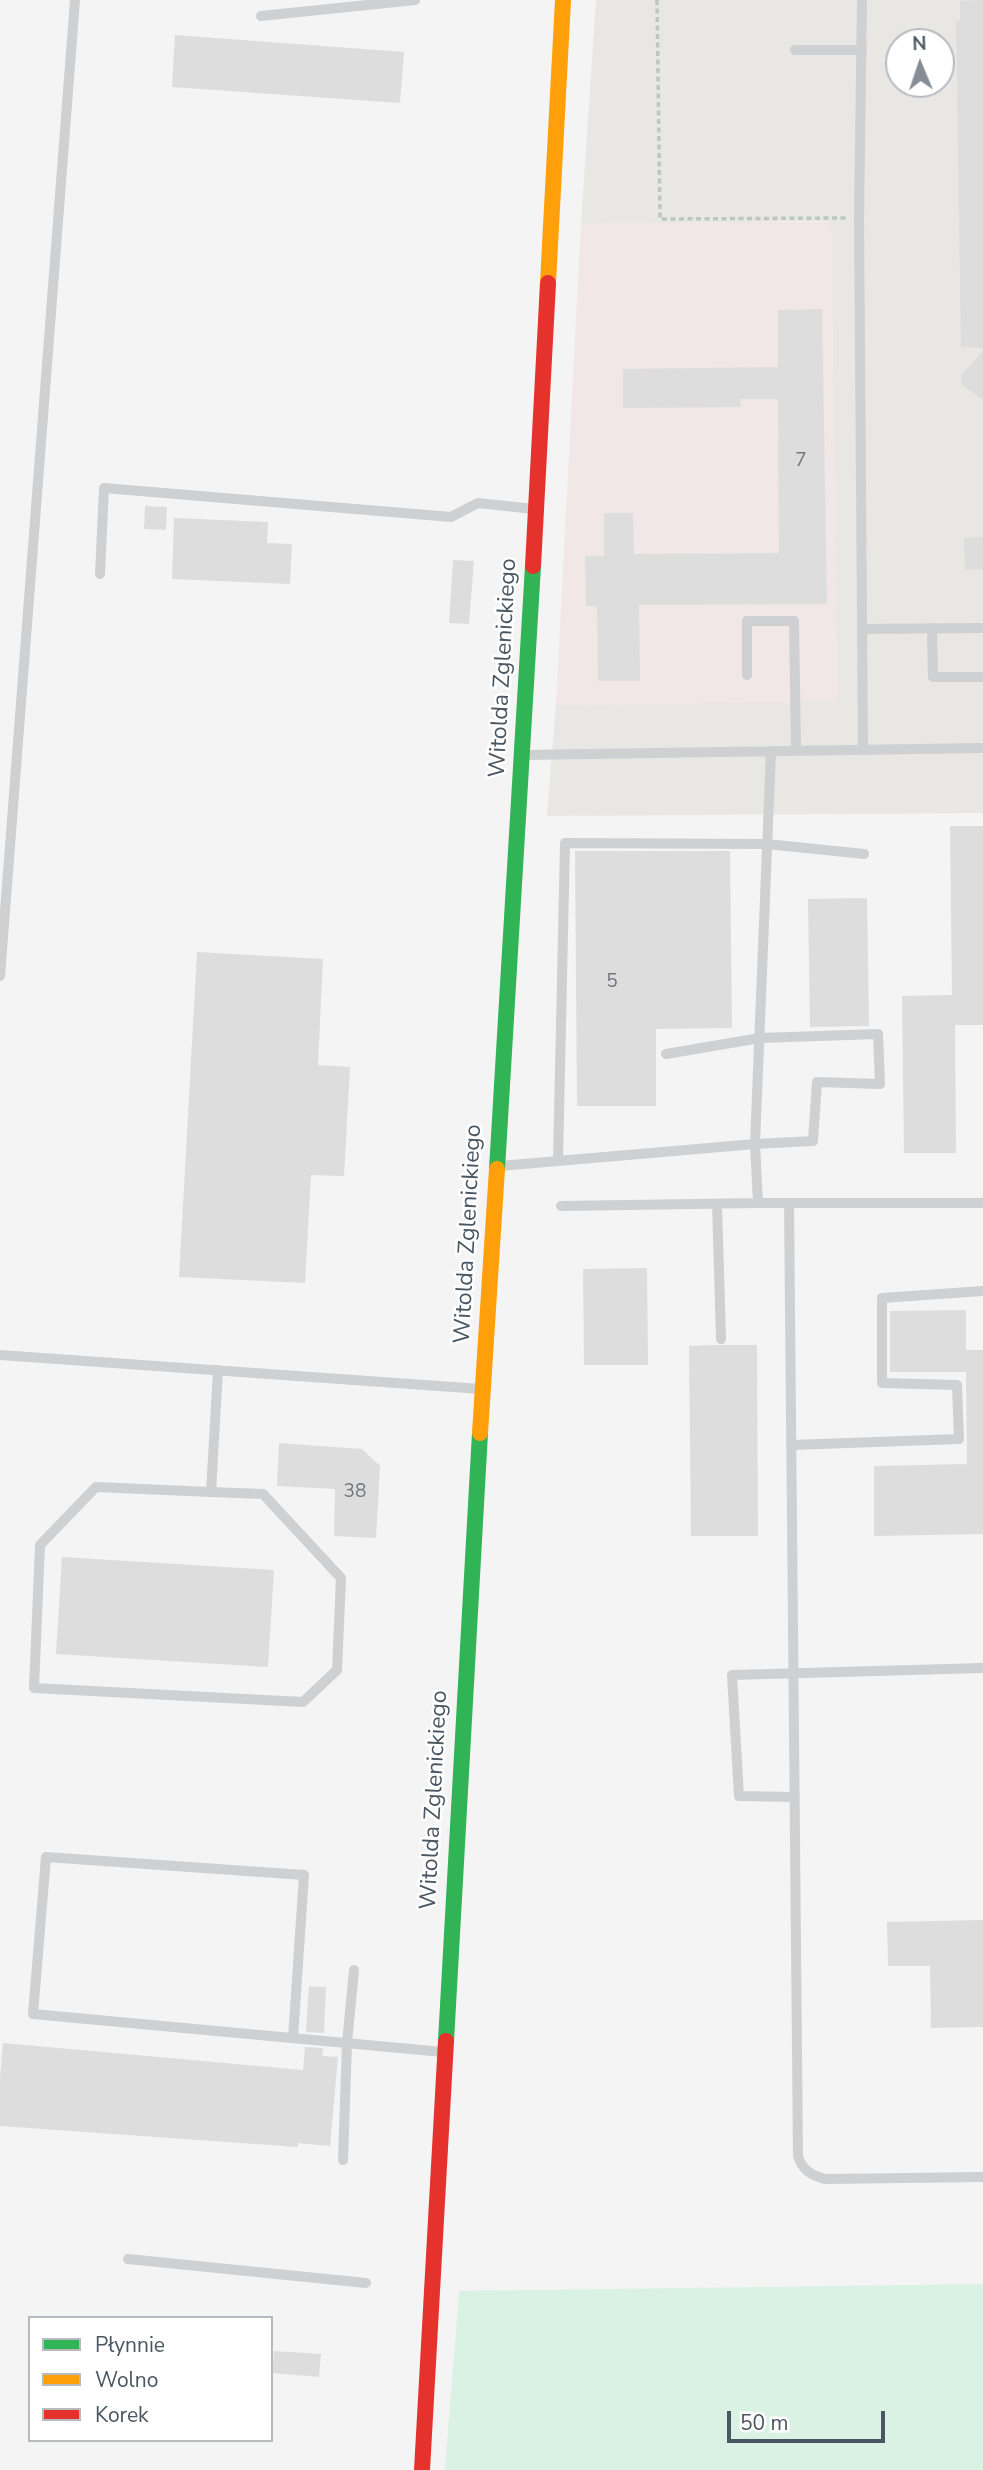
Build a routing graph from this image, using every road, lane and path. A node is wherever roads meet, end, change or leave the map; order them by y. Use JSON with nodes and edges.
{"nodes":[{"id":1,"x":75,"y":0,"type":"edge"},
{"id":2,"x":415,"y":0,"type":"edge"},
{"id":3,"x":563,"y":0,"type":"edge"},
{"id":4,"x":657,"y":0,"type":"edge"},
{"id":5,"x":862,"y":0,"type":"edge"},
{"id":6,"x":261,"y":16,"type":"dead end"},
{"id":7,"x":795,"y":50,"type":"dead end"},
{"id":8,"x":862,"y":50,"type":"junction"},
{"id":9,"x":859,"y":218,"type":"junction"},
{"id":10,"x":535,"y":509,"type":"junction"},
{"id":11,"x":100,"y":574,"type":"dead end"},
{"id":12,"x":932,"y":628,"type":"junction"},
{"id":13,"x":983,"y":628,"type":"edge"},
{"id":14,"x":862,"y":629,"type":"junction"},
{"id":15,"x":747,"y":676,"type":"dead end"},
{"id":16,"x":983,"y":677,"type":"edge"},
{"id":17,"x":983,"y":748,"type":"edge"},
{"id":18,"x":863,"y":749,"type":"junction"},
{"id":19,"x":796,"y":750,"type":"junction"},
{"id":20,"x":771,"y":751,"type":"junction"},
{"id":21,"x":523,"y":755,"type":"junction"},
{"id":22,"x":767,"y":844,"type":"junction"},
{"id":23,"x":864,"y":854,"type":"dead end"},
{"id":24,"x":0,"y":976,"type":"edge"},
{"id":25,"x":760,"y":1038,"type":"junction"},
{"id":26,"x":666,"y":1054,"type":"dead end"},
{"id":27,"x":755,"y":1144,"type":"junction"},
{"id":28,"x":558,"y":1160,"type":"junction"},
{"id":29,"x":496,"y":1167,"type":"junction"},
{"id":30,"x":758,"y":1203,"type":"junction"},
{"id":31,"x":789,"y":1203,"type":"junction"},
{"id":32,"x":983,"y":1203,"type":"edge"},
{"id":33,"x":717,"y":1204,"type":"junction"},
{"id":34,"x":561,"y":1206,"type":"dead end"},
{"id":35,"x":983,"y":1292,"type":"edge"},
{"id":36,"x":721,"y":1339,"type":"dead end"},
{"id":37,"x":0,"y":1355,"type":"edge"},
{"id":38,"x":218,"y":1370,"type":"junction"},
{"id":39,"x":483,"y":1389,"type":"junction"},
{"id":40,"x":792,"y":1445,"type":"junction"},
{"id":41,"x":211,"y":1492,"type":"junction"},
{"id":42,"x":983,"y":1668,"type":"edge"},
{"id":43,"x":794,"y":1675,"type":"junction"},
{"id":44,"x":795,"y":1797,"type":"junction"},
{"id":45,"x":354,"y":1970,"type":"dead end"},
{"id":46,"x":293,"y":2038,"type":"junction"},
{"id":47,"x":347,"y":2043,"type":"junction"},
{"id":48,"x":443,"y":2052,"type":"junction"},
{"id":49,"x":343,"y":2160,"type":"dead end"},
{"id":50,"x":983,"y":2177,"type":"edge"},
{"id":51,"x":128,"y":2259,"type":"dead end"},
{"id":52,"x":366,"y":2283,"type":"dead end"},
{"id":53,"x":422,"y":2470,"type":"edge"}],
"edges":[{"from":1,"to":24,"type":"lane"},
{"from":2,"to":6,"type":"lane"},
{"from":3,"to":10,"type":"street","name":"Witolda Zglenickiego"},
{"from":4,"to":9,"type":"path"},
{"from":5,"to":8,"type":"lane"},
{"from":7,"to":8,"type":"lane"},
{"from":8,"to":9,"type":"lane"},
{"from":9,"to":14,"type":"lane"},
{"from":10,"to":11,"type":"lane"},
{"from":10,"to":21,"type":"street","name":"Witolda Zglenickiego"},
{"from":12,"to":13,"type":"lane"},
{"from":12,"to":14,"type":"lane"},
{"from":12,"to":16,"type":"lane"},
{"from":14,"to":18,"type":"lane"},
{"from":15,"to":19,"type":"lane"},
{"from":17,"to":18,"type":"lane"},
{"from":18,"to":19,"type":"lane"},
{"from":19,"to":20,"type":"lane"},
{"from":20,"to":21,"type":"lane"},
{"from":20,"to":22,"type":"lane"},
{"from":21,"to":29,"type":"street","name":"Witolda Zglenickiego"},
{"from":22,"to":23,"type":"lane"},
{"from":22,"to":25,"type":"lane"},
{"from":22,"to":28,"type":"lane"},
{"from":25,"to":26,"type":"lane"},
{"from":25,"to":27,"type":"lane"},
{"from":25,"to":27,"type":"lane"},
{"from":27,"to":28,"type":"lane"},
{"from":27,"to":30,"type":"lane"},
{"from":28,"to":29,"type":"lane"},
{"from":29,"to":39,"type":"street","name":"Witolda Zglenickiego"},
{"from":30,"to":31,"type":"lane"},
{"from":30,"to":33,"type":"lane"},
{"from":31,"to":32,"type":"lane"},
{"from":31,"to":40,"type":"lane"},
{"from":33,"to":34,"type":"lane"},
{"from":33,"to":36,"type":"lane"},
{"from":35,"to":40,"type":"lane"},
{"from":37,"to":38,"type":"lane"},
{"from":38,"to":39,"type":"lane"},
{"from":38,"to":41,"type":"lane"},
{"from":39,"to":48,"type":"street","name":"Witolda Zglenickiego"},
{"from":40,"to":43,"type":"lane"},
{"from":41,"to":41,"type":"lane"},
{"from":42,"to":43,"type":"lane"},
{"from":43,"to":44,"type":"lane"},
{"from":43,"to":44,"type":"lane"},
{"from":44,"to":50,"type":"lane"},
{"from":45,"to":47,"type":"lane"},
{"from":46,"to":46,"type":"lane"},
{"from":46,"to":47,"type":"lane"},
{"from":47,"to":48,"type":"lane"},
{"from":47,"to":49,"type":"lane"},
{"from":48,"to":53,"type":"street","name":"Witolda Zglenickiego"},
{"from":51,"to":52,"type":"lane"}]}
